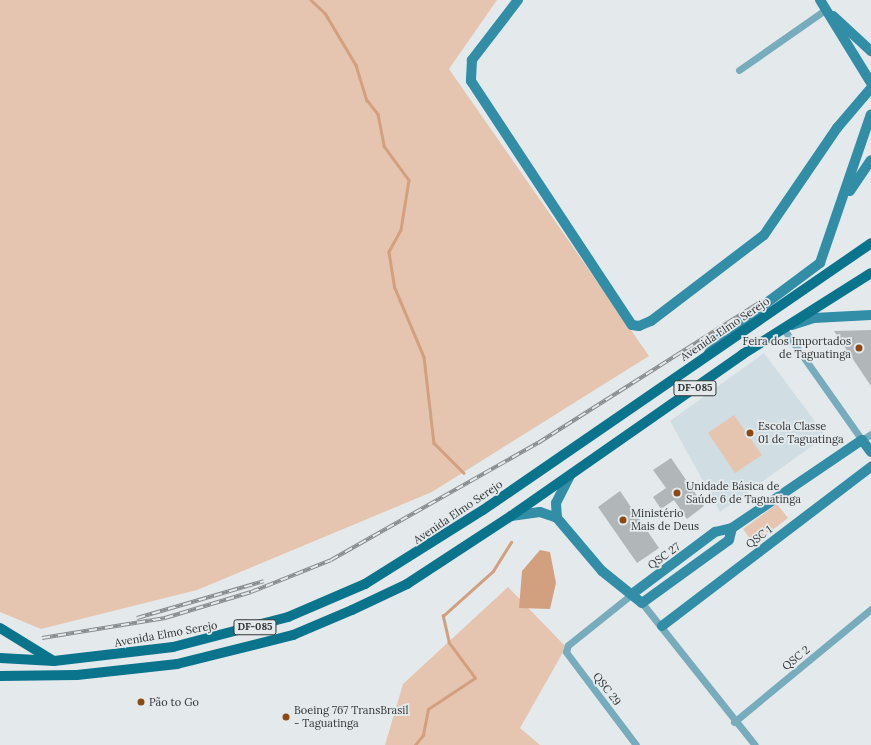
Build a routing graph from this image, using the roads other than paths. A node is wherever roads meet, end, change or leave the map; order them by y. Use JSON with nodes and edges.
{"nodes":[{"id":1,"x":518,"y":0,"type":"edge"},
{"id":2,"x":820,"y":0,"type":"edge"},
{"id":3,"x":825,"y":10,"type":"junction"},
{"id":4,"x":871,"y":51,"type":"edge"},
{"id":5,"x":739,"y":70,"type":"dead end"},
{"id":6,"x":871,"y":83,"type":"edge"},
{"id":7,"x":871,"y":88,"type":"edge"},
{"id":8,"x":871,"y":114,"type":"edge"},
{"id":9,"x":871,"y":160,"type":"edge"},
{"id":10,"x":841,"y":206,"type":"junction"},
{"id":11,"x":871,"y":243,"type":"edge"},
{"id":12,"x":871,"y":273,"type":"edge"},
{"id":13,"x":871,"y":315,"type":"edge"},
{"id":14,"x":783,"y":328,"type":"junction"},
{"id":15,"x":709,"y":353,"type":"junction"},
{"id":16,"x":871,"y":434,"type":"edge"},
{"id":17,"x":862,"y":440,"type":"junction"},
{"id":18,"x":871,"y":452,"type":"edge"},
{"id":19,"x":871,"y":467,"type":"edge"},
{"id":20,"x":570,"y":476,"type":"junction"},
{"id":21,"x":511,"y":516,"type":"junction"},
{"id":22,"x":557,"y":518,"type":"junction"},
{"id":23,"x":732,"y":528,"type":"junction"},
{"id":24,"x":632,"y":594,"type":"junction"},
{"id":25,"x":642,"y":603,"type":"junction"},
{"id":26,"x":871,"y":609,"type":"edge"},
{"id":27,"x":662,"y":626,"type":"junction"},
{"id":28,"x":0,"y":628,"type":"edge"},
{"id":29,"x":0,"y":658,"type":"edge"},
{"id":30,"x":54,"y":661,"type":"junction"},
{"id":31,"x":0,"y":676,"type":"edge"},
{"id":32,"x":734,"y":722,"type":"junction"},
{"id":33,"x":636,"y":745,"type":"edge"},
{"id":34,"x":755,"y":745,"type":"edge"}],
"edges":[{"from":1,"to":7,"type":"street"},
{"from":2,"to":3,"type":"street"},
{"from":3,"to":4,"type":"street"},
{"from":3,"to":5,"type":"street"},
{"from":3,"to":6,"type":"street"},
{"from":8,"to":10,"type":"street"},
{"from":9,"to":10,"type":"street"},
{"from":10,"to":15,"type":"street"},
{"from":11,"to":15,"type":"main road","name":"Avenida Elmo Serejo","number":"DF-085"},
{"from":12,"to":14,"type":"main road","number":"DF-085"},
{"from":13,"to":14,"type":"street"},
{"from":14,"to":17,"type":"street"},
{"from":14,"to":20,"type":"main road","number":"DF-085"},
{"from":15,"to":30,"type":"main road","name":"Avenida Elmo Serejo","number":"DF-085"},
{"from":16,"to":17,"type":"street"},
{"from":17,"to":18,"type":"street"},
{"from":17,"to":23,"type":"street","name":"QSC 27"},
{"from":19,"to":27,"type":"street","name":"QSC 1"},
{"from":20,"to":21,"type":"main road","number":"DF-085"},
{"from":20,"to":22,"type":"street"},
{"from":21,"to":22,"type":"street"},
{"from":21,"to":31,"type":"main road","number":"DF-085"},
{"from":22,"to":24,"type":"street"},
{"from":23,"to":24,"type":"street","name":"QSC 27"},
{"from":23,"to":25,"type":"street","name":"QSC 27"},
{"from":24,"to":25,"type":"street"},
{"from":24,"to":33,"type":"street","name":"QSC 29"},
{"from":25,"to":27,"type":"street"},
{"from":26,"to":32,"type":"street","name":"QSC 2"},
{"from":27,"to":32,"type":"street"},
{"from":28,"to":30,"type":"main road"},
{"from":29,"to":30,"type":"main road","name":"Avenida Elmo Serejo","number":"DF-085"},
{"from":32,"to":34,"type":"street"}]}
